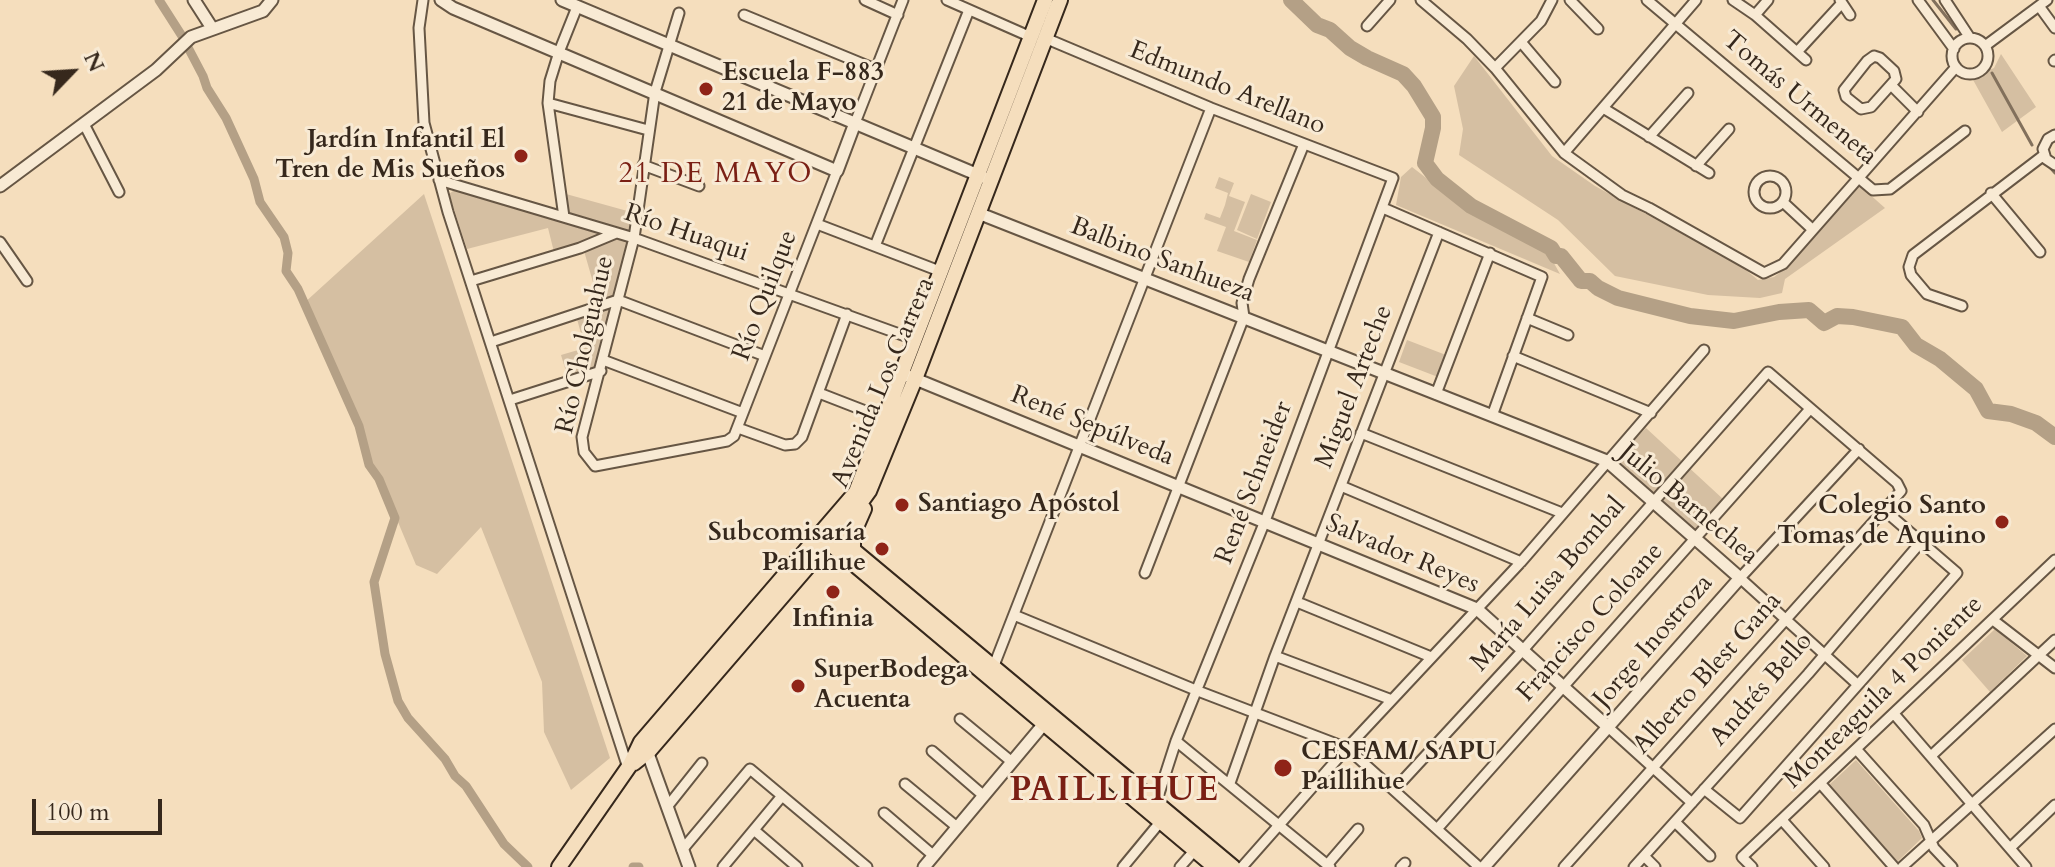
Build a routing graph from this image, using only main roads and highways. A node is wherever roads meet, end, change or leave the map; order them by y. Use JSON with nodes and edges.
{"nodes":[{"id":1,"x":1045,"y":0,"type":"edge"},
{"id":2,"x":1060,"y":0,"type":"edge"},
{"id":3,"x":1038,"y":38,"type":"junction"},
{"id":4,"x":985,"y":178,"type":"junction"},
{"id":5,"x":909,"y":376,"type":"junction"},
{"id":6,"x":876,"y":476,"type":"junction"},
{"id":7,"x":828,"y":535,"type":"junction"},
{"id":8,"x":853,"y":550,"type":"junction"},
{"id":9,"x":991,"y":672,"type":"junction"},
{"id":10,"x":1048,"y":719,"type":"junction"},
{"id":11,"x":559,"y":867,"type":"edge"},
{"id":12,"x":1215,"y":867,"type":"edge"},
{"id":13,"x":1233,"y":867,"type":"edge"}],
"edges":[{"from":1,"to":3,"type":"main road","name":"Avenida Los Carrera"},
{"from":2,"to":3,"type":"main road","name":"Avenida Los Carrera"},
{"from":3,"to":4,"type":"main road","name":"Avenida Los Carrera"},
{"from":4,"to":5,"type":"main road","name":"Avenida Los Carrera"},
{"from":4,"to":5,"type":"main road","name":"Avenida Los Carrera"},
{"from":5,"to":6,"type":"main road","name":"Avenida Los Carrera"},
{"from":5,"to":7,"type":"main road","name":"Avenida Los Carrera"},
{"from":6,"to":7,"type":"main road","name":"Avenida Los Carrera"},
{"from":6,"to":8,"type":"main road"},
{"from":7,"to":8,"type":"main road"},
{"from":7,"to":9,"type":"main road"},
{"from":7,"to":11,"type":"main road","name":"Avenida Los Carrera"},
{"from":8,"to":9,"type":"main road"},
{"from":9,"to":10,"type":"main road"},
{"from":10,"to":12,"type":"main road"},
{"from":10,"to":13,"type":"main road"}]}
